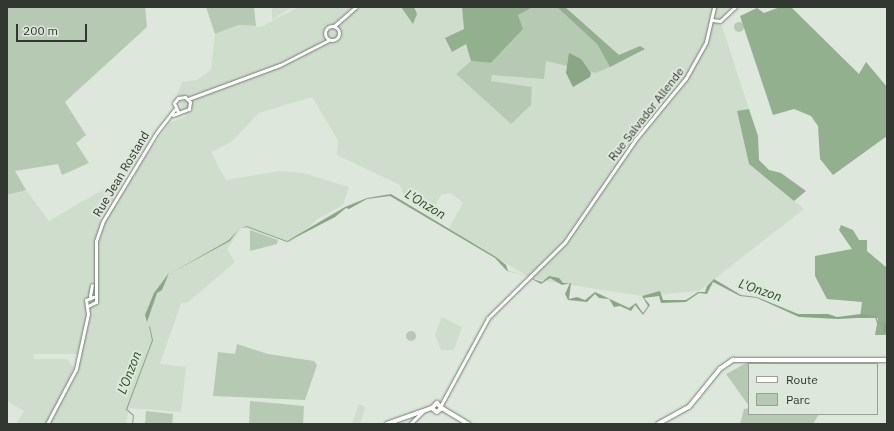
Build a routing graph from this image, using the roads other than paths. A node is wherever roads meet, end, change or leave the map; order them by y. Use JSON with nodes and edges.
{"nodes":[{"id":1,"x":356,"y":7,"type":"edge"},
{"id":2,"x":714,"y":7,"type":"edge"},
{"id":3,"x":735,"y":7,"type":"edge"},
{"id":4,"x":712,"y":20,"type":"junction"},
{"id":5,"x":340,"y":24,"type":"junction"},
{"id":6,"x":334,"y":26,"type":"junction"},
{"id":7,"x":339,"y":32,"type":"junction"},
{"id":8,"x":325,"y":34,"type":"junction"},
{"id":9,"x":329,"y":40,"type":"junction"},
{"id":10,"x":320,"y":42,"type":"junction"},
{"id":11,"x":197,"y":96,"type":"junction"},
{"id":12,"x":188,"y":99,"type":"junction"},
{"id":13,"x":190,"y":103,"type":"junction"},
{"id":14,"x":175,"y":109,"type":"junction"},
{"id":15,"x":178,"y":112,"type":"junction"},
{"id":16,"x":171,"y":116,"type":"junction"},
{"id":17,"x":92,"y":297,"type":"junction"},
{"id":18,"x":90,"y":307,"type":"junction"},
{"id":19,"x":887,"y":360,"type":"edge"},
{"id":20,"x":440,"y":406,"type":"junction"},
{"id":21,"x":432,"y":408,"type":"junction"},
{"id":22,"x":424,"y":410,"type":"junction"},
{"id":23,"x":47,"y":424,"type":"edge"},
{"id":24,"x":387,"y":424,"type":"edge"},
{"id":25,"x":410,"y":424,"type":"edge"},
{"id":26,"x":469,"y":424,"type":"edge"},
{"id":27,"x":658,"y":424,"type":"edge"}],
"edges":[{"from":1,"to":5,"type":"main road"},
{"from":2,"to":4,"type":"main road","name":"Rue Salvador Allende"},
{"from":3,"to":4,"type":"main road"},
{"from":4,"to":20,"type":"main road","name":"Rue Salvador Allende"},
{"from":5,"to":6,"type":"main road"},
{"from":5,"to":7,"type":"main road"},
{"from":6,"to":7,"type":"main road"},
{"from":6,"to":8,"type":"main road"},
{"from":7,"to":9,"type":"main road"},
{"from":8,"to":9,"type":"main road"},
{"from":8,"to":10,"type":"main road"},
{"from":9,"to":10,"type":"main road"},
{"from":10,"to":11,"type":"main road"},
{"from":11,"to":12,"type":"main road"},
{"from":11,"to":13,"type":"main road"},
{"from":12,"to":13,"type":"main road"},
{"from":12,"to":14,"type":"main road"},
{"from":13,"to":15,"type":"main road"},
{"from":14,"to":15,"type":"main road"},
{"from":14,"to":16,"type":"main road"},
{"from":15,"to":16,"type":"main road"},
{"from":16,"to":17,"type":"main road","name":"Rue Jean Rostand"},
{"from":17,"to":18,"type":"main road"},
{"from":17,"to":18,"type":"main road"},
{"from":18,"to":23,"type":"main road"},
{"from":19,"to":27,"type":"main road"},
{"from":20,"to":21,"type":"main road"},
{"from":20,"to":21,"type":"main road"},
{"from":20,"to":26,"type":"main road"},
{"from":21,"to":22,"type":"main road"},
{"from":22,"to":24,"type":"main road"},
{"from":22,"to":25,"type":"main road"}]}
